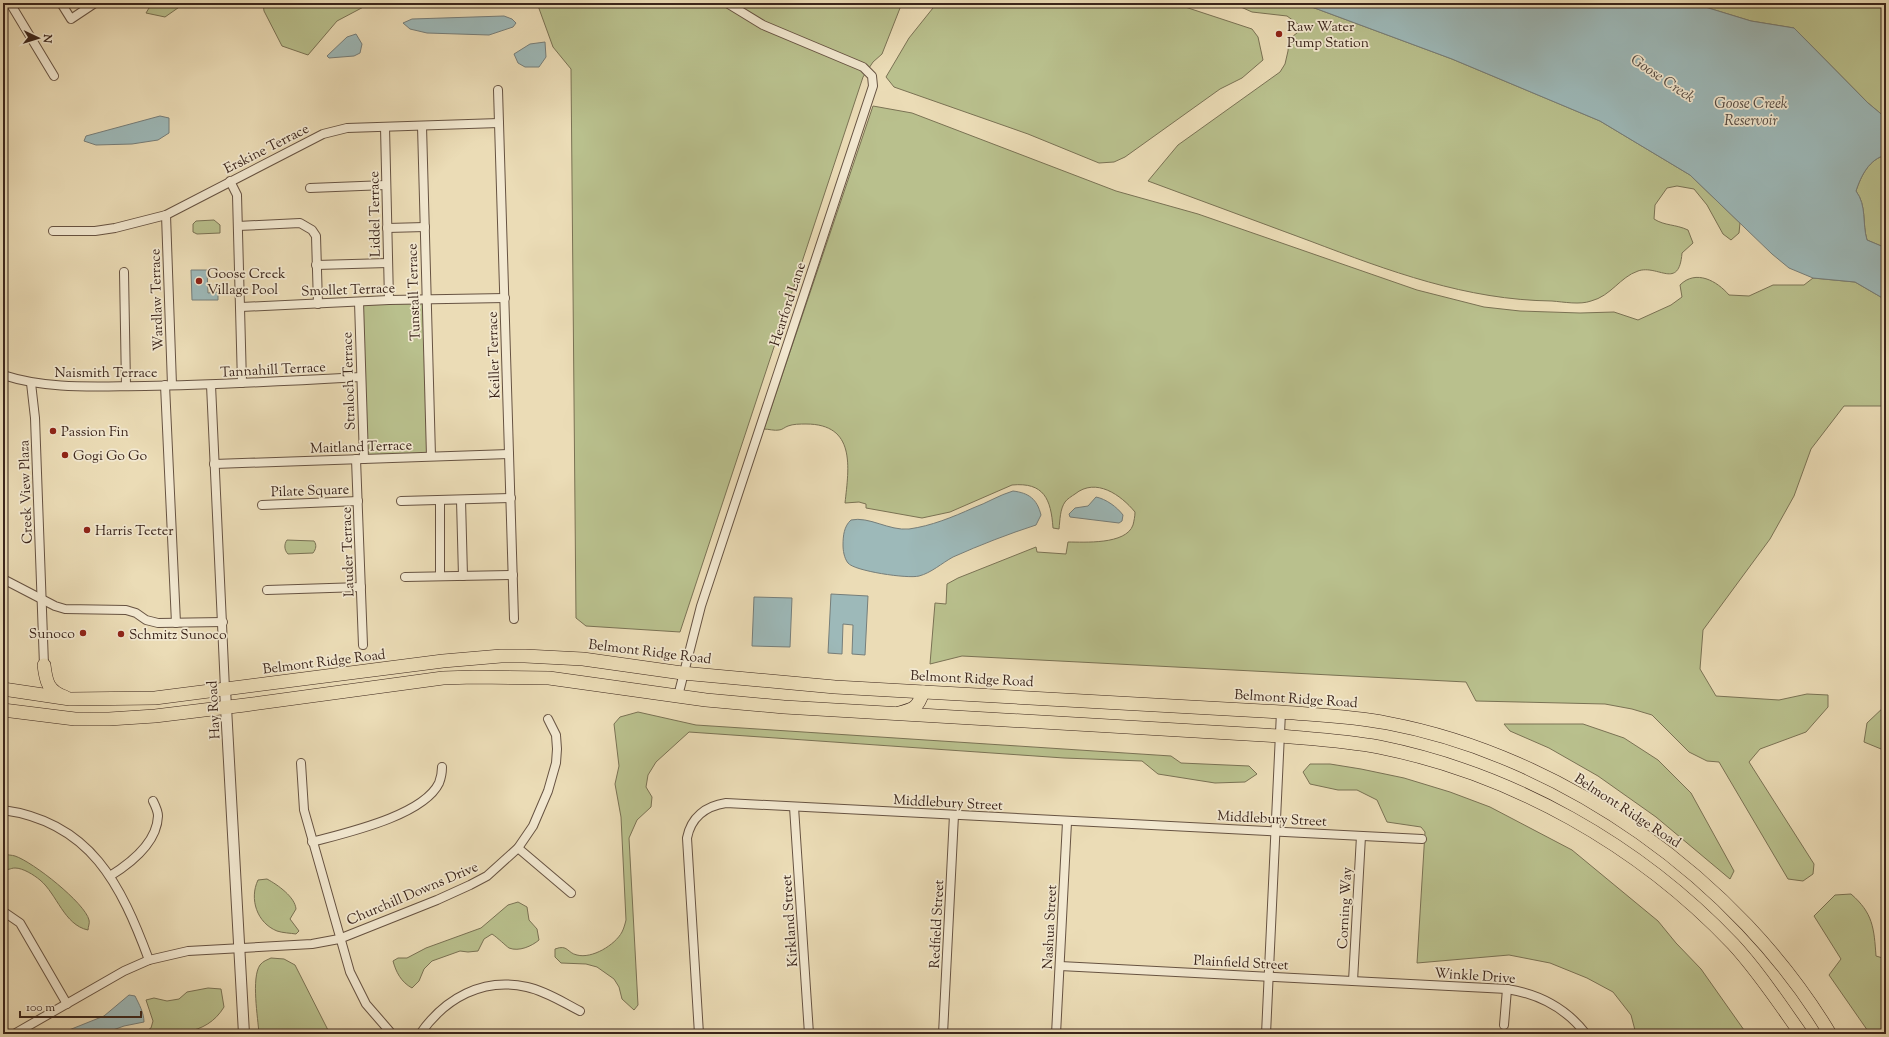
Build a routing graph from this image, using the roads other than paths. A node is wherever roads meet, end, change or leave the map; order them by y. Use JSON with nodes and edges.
{"nodes":[{"id":1,"x":10,"y":3,"type":"edge"},
{"id":2,"x":60,"y":3,"type":"edge"},
{"id":3,"x":95,"y":3,"type":"edge"},
{"id":4,"x":727,"y":3,"type":"edge"},
{"id":5,"x":54,"y":76,"type":"dead end"},
{"id":6,"x":498,"y":90,"type":"dead end"},
{"id":7,"x":499,"y":123,"type":"junction"},
{"id":8,"x":422,"y":126,"type":"junction"},
{"id":9,"x":385,"y":127,"type":"junction"},
{"id":10,"x":230,"y":181,"type":"junction"},
{"id":11,"x":386,"y":185,"type":"junction"},
{"id":12,"x":310,"y":188,"type":"dead end"},
{"id":13,"x":166,"y":215,"type":"junction"},
{"id":14,"x":238,"y":226,"type":"junction"},
{"id":15,"x":387,"y":228,"type":"junction"},
{"id":16,"x":425,"y":228,"type":"junction"},
{"id":17,"x":52,"y":231,"type":"dead end"},
{"id":18,"x":388,"y":263,"type":"junction"},
{"id":19,"x":316,"y":265,"type":"junction"},
{"id":20,"x":124,"y":272,"type":"dead end"},
{"id":21,"x":504,"y":298,"type":"junction"},
{"id":22,"x":426,"y":299,"type":"junction"},
{"id":23,"x":389,"y":300,"type":"junction"},
{"id":24,"x":359,"y":302,"type":"junction"},
{"id":25,"x":318,"y":304,"type":"junction"},
{"id":26,"x":241,"y":307,"type":"junction"},
{"id":27,"x":3,"y":375,"type":"edge"},
{"id":28,"x":360,"y":377,"type":"junction"},
{"id":29,"x":32,"y":383,"type":"junction"},
{"id":30,"x":242,"y":383,"type":"junction"},
{"id":31,"x":168,"y":385,"type":"junction"},
{"id":32,"x":211,"y":385,"type":"junction"},
{"id":33,"x":126,"y":386,"type":"junction"},
{"id":34,"x":509,"y":454,"type":"junction"},
{"id":35,"x":431,"y":456,"type":"junction"},
{"id":36,"x":360,"y":459,"type":"junction"},
{"id":37,"x":214,"y":464,"type":"junction"},
{"id":38,"x":511,"y":498,"type":"junction"},
{"id":39,"x":461,"y":500,"type":"junction"},
{"id":40,"x":358,"y":501,"type":"junction"},
{"id":41,"x":401,"y":501,"type":"dead end"},
{"id":42,"x":440,"y":501,"type":"junction"},
{"id":43,"x":262,"y":505,"type":"dead end"},
{"id":44,"x":513,"y":575,"type":"junction"},
{"id":45,"x":440,"y":576,"type":"junction"},
{"id":46,"x":463,"y":576,"type":"junction"},
{"id":47,"x":406,"y":577,"type":"dead end"},
{"id":48,"x":3,"y":579,"type":"edge"},
{"id":49,"x":361,"y":587,"type":"junction"},
{"id":50,"x":267,"y":590,"type":"dead end"},
{"id":51,"x":42,"y":599,"type":"junction"},
{"id":52,"x":514,"y":619,"type":"dead end"},
{"id":53,"x":223,"y":622,"type":"junction"},
{"id":54,"x":176,"y":623,"type":"junction"},
{"id":55,"x":363,"y":645,"type":"dead end"},
{"id":56,"x":44,"y":665,"type":"joint"},
{"id":57,"x":682,"y":673,"type":"junction"},
{"id":58,"x":3,"y":689,"type":"edge"},
{"id":59,"x":225,"y":689,"type":"junction"},
{"id":60,"x":923,"y":692,"type":"junction"},
{"id":61,"x":678,"y":696,"type":"junction"},
{"id":62,"x":70,"y":699,"type":"junction"},
{"id":63,"x":226,"y":707,"type":"junction"},
{"id":64,"x":3,"y":710,"type":"edge"},
{"id":65,"x":1281,"y":712,"type":"junction"},
{"id":66,"x":892,"y":714,"type":"junction"},
{"id":67,"x":548,"y":719,"type":"dead end"},
{"id":68,"x":1280,"y":736,"type":"junction"},
{"id":69,"x":301,"y":763,"type":"dead end"},
{"id":70,"x":442,"y":768,"type":"dead end"},
{"id":71,"x":153,"y":801,"type":"dead end"},
{"id":72,"x":794,"y":807,"type":"junction"},
{"id":73,"x":3,"y":810,"type":"edge"},
{"id":74,"x":954,"y":815,"type":"junction"},
{"id":75,"x":1067,"y":822,"type":"junction"},
{"id":76,"x":1276,"y":831,"type":"junction"},
{"id":77,"x":1361,"y":836,"type":"junction"},
{"id":78,"x":1422,"y":839,"type":"dead end"},
{"id":79,"x":312,"y":842,"type":"junction"},
{"id":80,"x":518,"y":848,"type":"junction"},
{"id":81,"x":110,"y":876,"type":"junction"},
{"id":82,"x":571,"y":893,"type":"dead end"},
{"id":83,"x":4,"y":912,"type":"dead end"},
{"id":84,"x":339,"y":939,"type":"junction"},
{"id":85,"x":239,"y":949,"type":"junction"},
{"id":86,"x":149,"y":960,"type":"junction"},
{"id":87,"x":1060,"y":966,"type":"junction"},
{"id":88,"x":1269,"y":976,"type":"junction"},
{"id":89,"x":1353,"y":981,"type":"junction"},
{"id":90,"x":1420,"y":984,"type":"joint"},
{"id":91,"x":1507,"y":989,"type":"junction"},
{"id":92,"x":67,"y":1004,"type":"junction"},
{"id":93,"x":580,"y":1011,"type":"dead end"},
{"id":94,"x":1504,"y":1025,"type":"dead end"},
{"id":95,"x":14,"y":1034,"type":"edge"},
{"id":96,"x":244,"y":1034,"type":"edge"},
{"id":97,"x":392,"y":1034,"type":"edge"},
{"id":98,"x":420,"y":1034,"type":"edge"},
{"id":99,"x":698,"y":1034,"type":"edge"},
{"id":100,"x":809,"y":1034,"type":"edge"},
{"id":101,"x":943,"y":1034,"type":"edge"},
{"id":102,"x":1056,"y":1034,"type":"edge"},
{"id":103,"x":1266,"y":1034,"type":"edge"},
{"id":104,"x":1586,"y":1034,"type":"edge"},
{"id":105,"x":1801,"y":1034,"type":"edge"},
{"id":106,"x":1830,"y":1034,"type":"edge"}],
"edges":[{"from":1,"to":5,"type":"street"},
{"from":2,"to":3,"type":"street"},
{"from":4,"to":57,"type":"street","name":"Hearford Lane"},
{"from":6,"to":7,"type":"street","name":"Keiller Terrace"},
{"from":7,"to":8,"type":"street","name":"Erskine Terrace"},
{"from":7,"to":21,"type":"street","name":"Keiller Terrace"},
{"from":8,"to":9,"type":"street","name":"Erskine Terrace"},
{"from":8,"to":16,"type":"street","name":"Tunstall Terrace"},
{"from":9,"to":10,"type":"street","name":"Erskine Terrace"},
{"from":9,"to":11,"type":"street","name":"Liddel Terrace"},
{"from":10,"to":13,"type":"street","name":"Erskine Terrace"},
{"from":10,"to":14,"type":"street"},
{"from":11,"to":12,"type":"street"},
{"from":11,"to":15,"type":"street","name":"Liddel Terrace"},
{"from":13,"to":17,"type":"street","name":"Erskine Terrace"},
{"from":13,"to":31,"type":"street","name":"Wardlaw Terrace"},
{"from":14,"to":19,"type":"street"},
{"from":14,"to":26,"type":"street"},
{"from":15,"to":16,"type":"street"},
{"from":15,"to":18,"type":"street","name":"Liddel Terrace"},
{"from":16,"to":22,"type":"street","name":"Tunstall Terrace"},
{"from":18,"to":19,"type":"street"},
{"from":18,"to":23,"type":"street","name":"Liddel Terrace"},
{"from":19,"to":25,"type":"street"},
{"from":20,"to":33,"type":"street"},
{"from":21,"to":22,"type":"street","name":"Smollet Terrace"},
{"from":21,"to":34,"type":"street","name":"Keiller Terrace"},
{"from":22,"to":23,"type":"street","name":"Smollet Terrace"},
{"from":22,"to":35,"type":"street","name":"Tunstall Terrace"},
{"from":23,"to":24,"type":"street","name":"Smollet Terrace"},
{"from":24,"to":25,"type":"street","name":"Smollet Terrace"},
{"from":24,"to":28,"type":"street","name":"Straloch Terrace"},
{"from":25,"to":26,"type":"street","name":"Smollet Terrace"},
{"from":26,"to":30,"type":"street"},
{"from":27,"to":29,"type":"street","name":"Naismith Terrace"},
{"from":28,"to":30,"type":"street","name":"Tannahill Terrace"},
{"from":28,"to":36,"type":"street","name":"Straloch Terrace"},
{"from":29,"to":33,"type":"street","name":"Naismith Terrace"},
{"from":29,"to":51,"type":"street","name":"Creek View Plaza"},
{"from":30,"to":32,"type":"street","name":"Tannahill Terrace"},
{"from":31,"to":32,"type":"street","name":"Naismith Terrace"},
{"from":31,"to":33,"type":"street","name":"Naismith Terrace"},
{"from":31,"to":54,"type":"street","name":"Wardlaw Terrace"},
{"from":32,"to":37,"type":"street","name":"Hay Road"},
{"from":34,"to":35,"type":"street","name":"Maitland Terrace"},
{"from":34,"to":38,"type":"street","name":"Keiller Terrace"},
{"from":35,"to":36,"type":"street","name":"Maitland Terrace"},
{"from":36,"to":37,"type":"street","name":"Maitland Terrace"},
{"from":36,"to":40,"type":"street","name":"Lauder Terrace"},
{"from":37,"to":53,"type":"street","name":"Hay Road"},
{"from":38,"to":39,"type":"street"},
{"from":38,"to":44,"type":"street","name":"Keiller Terrace"},
{"from":39,"to":42,"type":"street"},
{"from":39,"to":46,"type":"street"},
{"from":40,"to":43,"type":"street","name":"Pilate Square"},
{"from":40,"to":49,"type":"street","name":"Lauder Terrace"},
{"from":41,"to":42,"type":"street"},
{"from":42,"to":45,"type":"street"},
{"from":44,"to":46,"type":"street"},
{"from":44,"to":52,"type":"street","name":"Keiller Terrace"},
{"from":45,"to":46,"type":"street"},
{"from":45,"to":47,"type":"street"},
{"from":48,"to":51,"type":"street"},
{"from":49,"to":50,"type":"street"},
{"from":49,"to":55,"type":"street","name":"Lauder Terrace"},
{"from":51,"to":54,"type":"street"},
{"from":51,"to":56,"type":"street","name":"Creek View Plaza"},
{"from":53,"to":54,"type":"street"},
{"from":53,"to":59,"type":"street","name":"Hay Road"},
{"from":56,"to":62,"type":"main road"},
{"from":57,"to":59,"type":"main road","name":"Belmont Ridge Road"},
{"from":57,"to":60,"type":"main road","name":"Belmont Ridge Road"},
{"from":57,"to":61,"type":"street","name":"Hearford Lane"},
{"from":58,"to":62,"type":"main road","name":"Belmont Ridge Road"},
{"from":59,"to":62,"type":"main road","name":"Belmont Ridge Road"},
{"from":59,"to":63,"type":"street","name":"Hay Road"},
{"from":60,"to":65,"type":"main road","name":"Belmont Ridge Road"},
{"from":60,"to":66,"type":"main road"},
{"from":61,"to":63,"type":"main road"},
{"from":61,"to":66,"type":"main road"},
{"from":63,"to":64,"type":"main road"},
{"from":63,"to":85,"type":"street","name":"Hay Road"},
{"from":65,"to":68,"type":"street"},
{"from":65,"to":106,"type":"main road","name":"Belmont Ridge Road"},
{"from":66,"to":68,"type":"main road"},
{"from":67,"to":80,"type":"street","name":"Churchill Downs Drive"},
{"from":68,"to":76,"type":"street"},
{"from":68,"to":105,"type":"main road"},
{"from":69,"to":79,"type":"street"},
{"from":70,"to":79,"type":"street"},
{"from":71,"to":81,"type":"street"},
{"from":72,"to":74,"type":"street","name":"Middlebury Street"},
{"from":72,"to":99,"type":"street","name":"Middlebury Street"},
{"from":72,"to":100,"type":"street","name":"Kirkland Street"},
{"from":73,"to":81,"type":"street"},
{"from":74,"to":75,"type":"street","name":"Middlebury Street"},
{"from":74,"to":101,"type":"street","name":"Redfield Street"},
{"from":75,"to":76,"type":"street","name":"Middlebury Street"},
{"from":75,"to":87,"type":"street","name":"Nashua Street"},
{"from":76,"to":77,"type":"street","name":"Middlebury Street"},
{"from":76,"to":88,"type":"street"},
{"from":77,"to":78,"type":"street","name":"Middlebury Street"},
{"from":77,"to":89,"type":"street","name":"Corning Way"},
{"from":79,"to":84,"type":"street"},
{"from":80,"to":82,"type":"street"},
{"from":80,"to":84,"type":"street","name":"Churchill Downs Drive"},
{"from":81,"to":86,"type":"street"},
{"from":83,"to":92,"type":"street"},
{"from":84,"to":85,"type":"street","name":"Churchill Downs Drive"},
{"from":84,"to":97,"type":"street"},
{"from":85,"to":86,"type":"street","name":"Churchill Downs Drive"},
{"from":85,"to":96,"type":"street","name":"Hay Road"},
{"from":86,"to":92,"type":"street","name":"Churchill Downs Drive"},
{"from":87,"to":88,"type":"street","name":"Plainfield Street"},
{"from":87,"to":102,"type":"street","name":"Nashua Street"},
{"from":88,"to":89,"type":"street","name":"Plainfield Street"},
{"from":88,"to":103,"type":"street"},
{"from":89,"to":90,"type":"street","name":"Plainfield Street"},
{"from":90,"to":91,"type":"street","name":"Winkle Drive"},
{"from":91,"to":94,"type":"street"},
{"from":91,"to":104,"type":"street","name":"Winkle Drive"},
{"from":92,"to":95,"type":"street","name":"Churchill Downs Drive"},
{"from":93,"to":98,"type":"street"}]}
